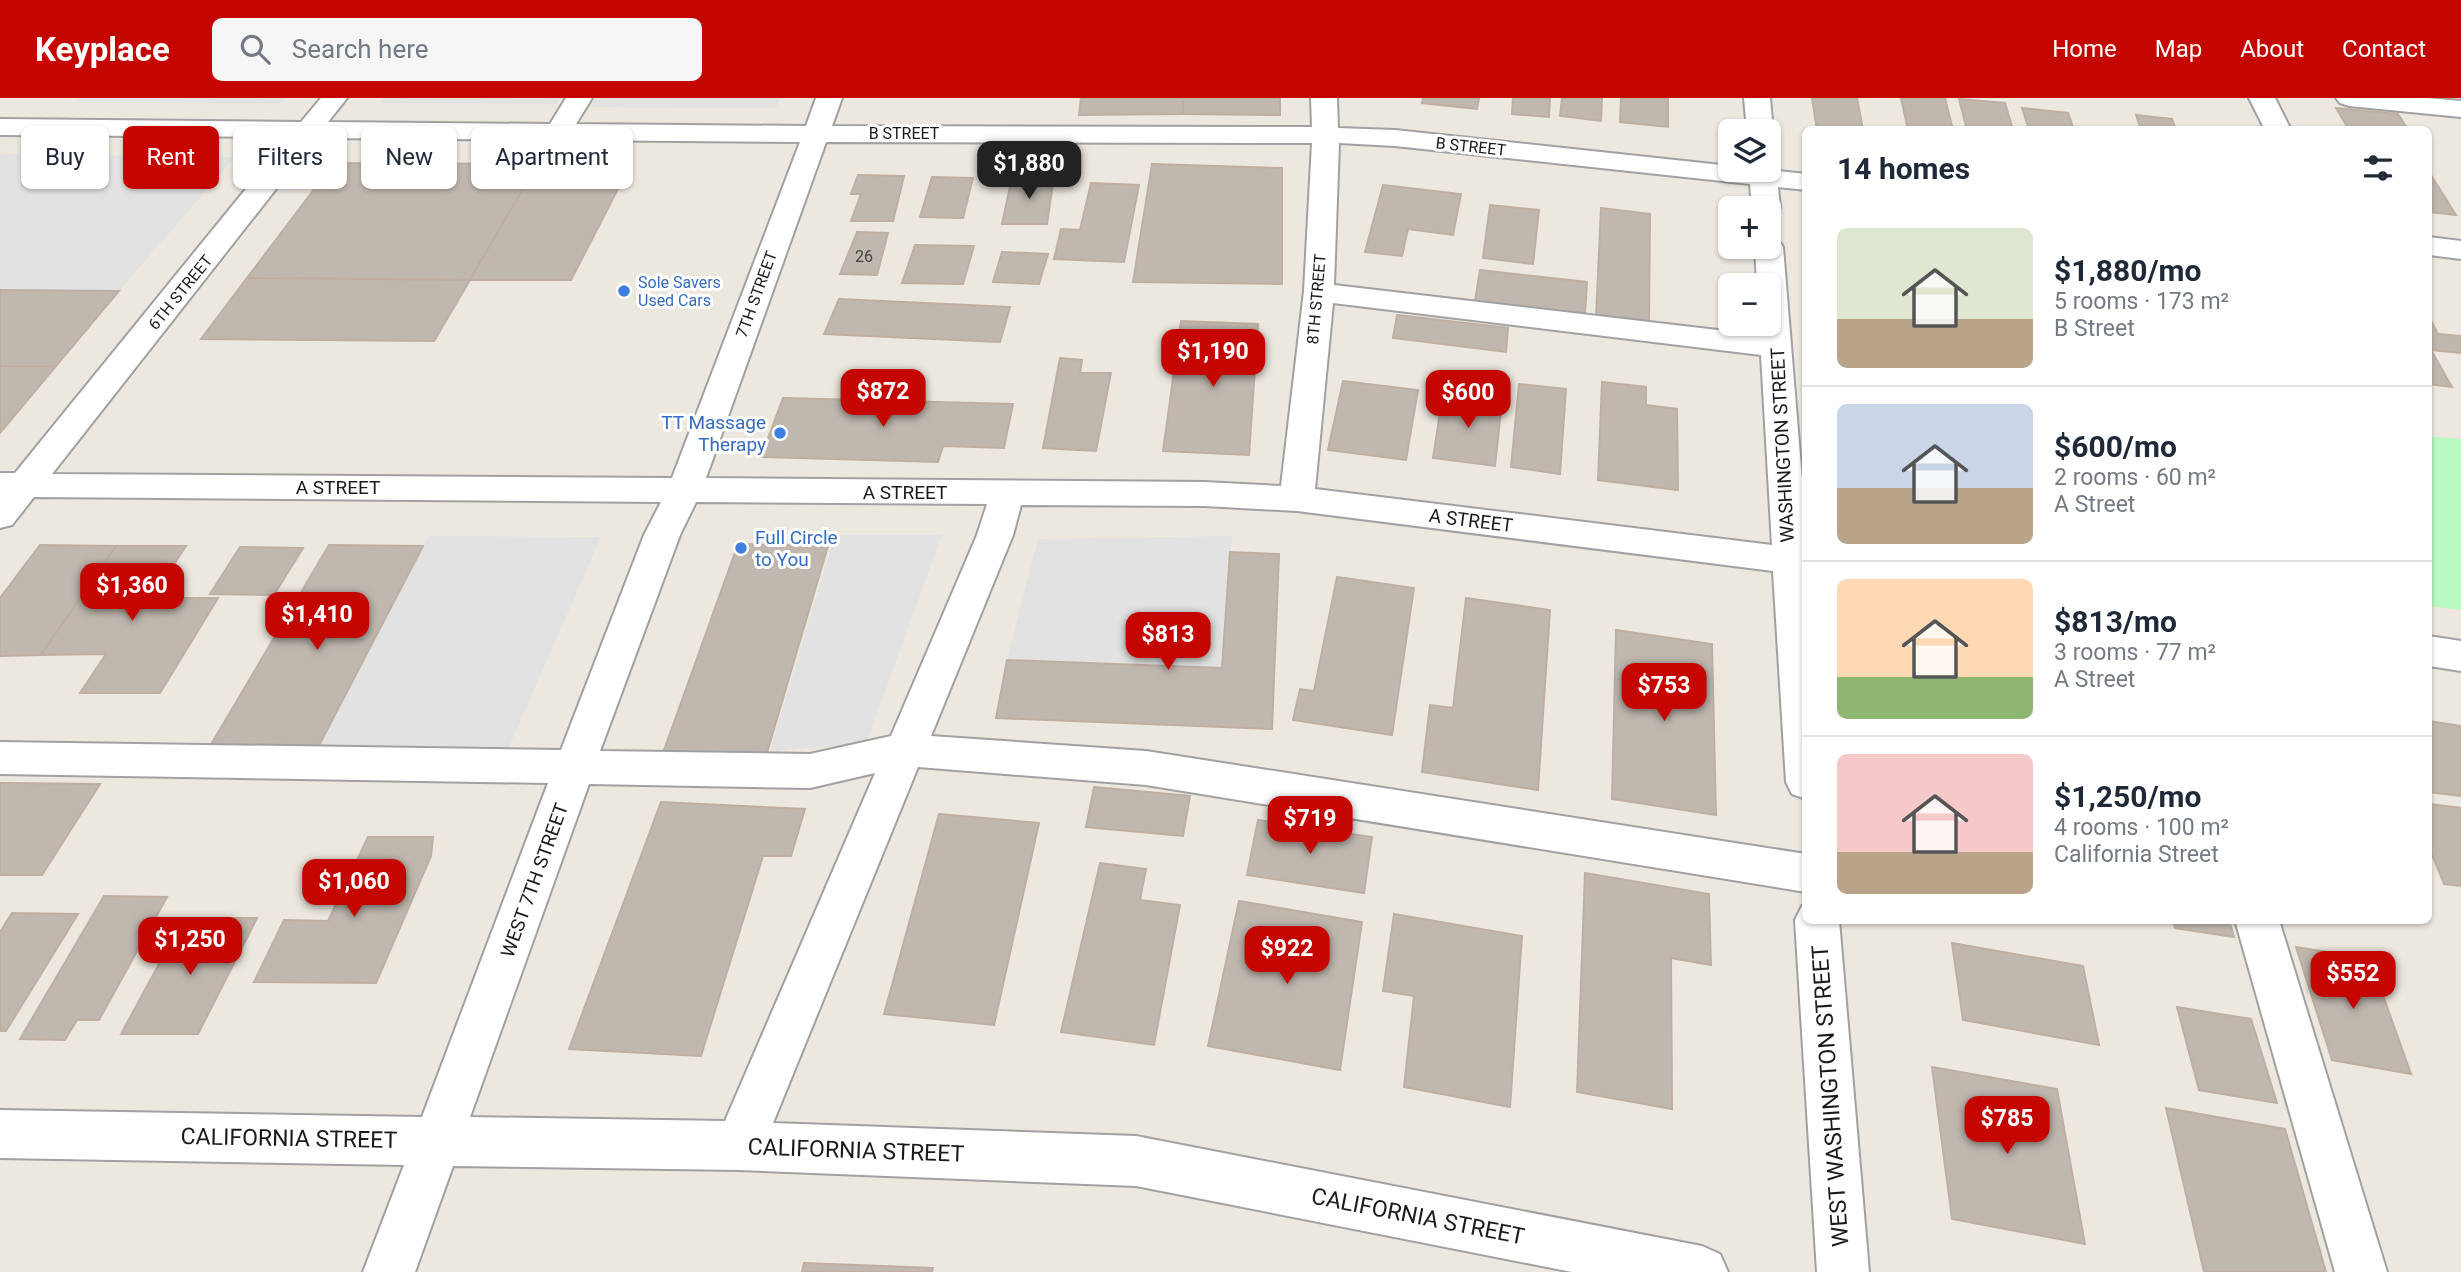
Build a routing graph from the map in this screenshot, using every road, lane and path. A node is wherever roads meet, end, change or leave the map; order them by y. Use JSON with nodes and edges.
{"nodes":[{"id":1,"x":334,"y":98,"type":"edge"},
{"id":2,"x":579,"y":98,"type":"edge"},
{"id":3,"x":829,"y":98,"type":"edge"},
{"id":4,"x":1324,"y":98,"type":"edge"},
{"id":5,"x":1757,"y":98,"type":"edge"},
{"id":6,"x":2262,"y":98,"type":"edge"},
{"id":7,"x":2349,"y":98,"type":"edge"},
{"id":8,"x":2461,"y":109,"type":"edge"},
{"id":9,"x":1759,"y":119,"type":"edge"},
{"id":10,"x":311,"y":126,"type":"edge"},
{"id":11,"x":562,"y":126,"type":"edge"},
{"id":12,"x":2276,"y":126,"type":"edge"},
{"id":13,"x":0,"y":127,"type":"edge"},
{"id":14,"x":233,"y":129,"type":"edge"},
{"id":15,"x":347,"y":129,"type":"edge"},
{"id":16,"x":471,"y":130,"type":"edge"},
{"id":17,"x":633,"y":131,"type":"edge"},
{"id":18,"x":816,"y":134,"type":"junction"},
{"id":19,"x":1325,"y":135,"type":"junction"},
{"id":20,"x":1718,"y":170,"type":"edge"},
{"id":21,"x":1781,"y":177,"type":"edge"},
{"id":22,"x":1802,"y":181,"type":"edge"},
{"id":23,"x":259,"y":189,"type":"edge"},
{"id":24,"x":2432,"y":246,"type":"edge"},
{"id":25,"x":2461,"y":250,"type":"edge"},
{"id":26,"x":1770,"y":259,"type":"edge"},
{"id":27,"x":1319,"y":292,"type":"junction"},
{"id":28,"x":1777,"y":348,"type":"junction"},
{"id":29,"x":12,"y":485,"type":"edge"},
{"id":30,"x":684,"y":491,"type":"junction"},
{"id":31,"x":1008,"y":492,"type":"junction"},
{"id":32,"x":1297,"y":499,"type":"junction"},
{"id":33,"x":0,"y":516,"type":"edge"},
{"id":34,"x":1797,"y":561,"type":"edge"},
{"id":35,"x":2432,"y":651,"type":"edge"},
{"id":36,"x":2461,"y":656,"type":"edge"},
{"id":37,"x":1802,"y":684,"type":"edge"},
{"id":38,"x":903,"y":750,"type":"junction"},
{"id":39,"x":0,"y":758,"type":"edge"},
{"id":40,"x":575,"y":766,"type":"junction"},
{"id":41,"x":1802,"y":872,"type":"edge"},
{"id":42,"x":1816,"y":924,"type":"edge"},
{"id":43,"x":2257,"y":924,"type":"edge"},
{"id":44,"x":0,"y":1134,"type":"edge"},
{"id":45,"x":439,"y":1141,"type":"junction"},
{"id":46,"x":739,"y":1146,"type":"junction"},
{"id":47,"x":389,"y":1272,"type":"edge"},
{"id":48,"x":1702,"y":1272,"type":"edge"},
{"id":49,"x":1843,"y":1272,"type":"edge"},
{"id":50,"x":2361,"y":1272,"type":"edge"}],
"edges":[{"from":1,"to":10,"type":"street","name":"6TH STREET"},
{"from":2,"to":11,"type":"street"},
{"from":3,"to":18,"type":"street","name":"7TH STREET"},
{"from":4,"to":19,"type":"street","name":"8TH STREET"},
{"from":5,"to":9,"type":"street"},
{"from":6,"to":12,"type":"street"},
{"from":7,"to":8,"type":"street"},
{"from":13,"to":14,"type":"street","name":"B STREET"},
{"from":15,"to":16,"type":"street","name":"B STREET"},
{"from":17,"to":18,"type":"street","name":"B STREET"},
{"from":18,"to":19,"type":"street","name":"B STREET"},
{"from":18,"to":30,"type":"street","name":"7TH STREET"},
{"from":19,"to":20,"type":"street","name":"B STREET"},
{"from":19,"to":27,"type":"street","name":"8TH STREET"},
{"from":21,"to":22,"type":"street","name":"B STREET"},
{"from":23,"to":29,"type":"street","name":"6TH STREET"},
{"from":24,"to":25,"type":"street"},
{"from":26,"to":28,"type":"street","name":"WASHINGTON STREET"},
{"from":27,"to":28,"type":"street"},
{"from":27,"to":32,"type":"street","name":"8TH STREET"},
{"from":28,"to":34,"type":"street","name":"WASHINGTON STREET"},
{"from":29,"to":30,"type":"street","name":"A STREET"},
{"from":29,"to":33,"type":"street","name":"6TH STREET"},
{"from":30,"to":31,"type":"street","name":"A STREET"},
{"from":30,"to":40,"type":"street","name":"WEST 7TH STREET"},
{"from":31,"to":32,"type":"street","name":"A STREET"},
{"from":31,"to":38,"type":"street"},
{"from":32,"to":34,"type":"street","name":"A STREET"},
{"from":34,"to":37,"type":"street"},
{"from":35,"to":36,"type":"street"},
{"from":38,"to":40,"type":"street"},
{"from":38,"to":41,"type":"street"},
{"from":38,"to":46,"type":"street"},
{"from":39,"to":40,"type":"street"},
{"from":40,"to":45,"type":"street","name":"WEST 7TH STREET"},
{"from":42,"to":49,"type":"street","name":"WEST WASHINGTON STREET"},
{"from":43,"to":50,"type":"street"},
{"from":44,"to":45,"type":"street","name":"CALIFORNIA STREET"},
{"from":45,"to":46,"type":"street","name":"CALIFORNIA STREET"},
{"from":45,"to":47,"type":"street","name":"WEST 7TH STREET"},
{"from":46,"to":48,"type":"street","name":"CALIFORNIA STREET"}]}
